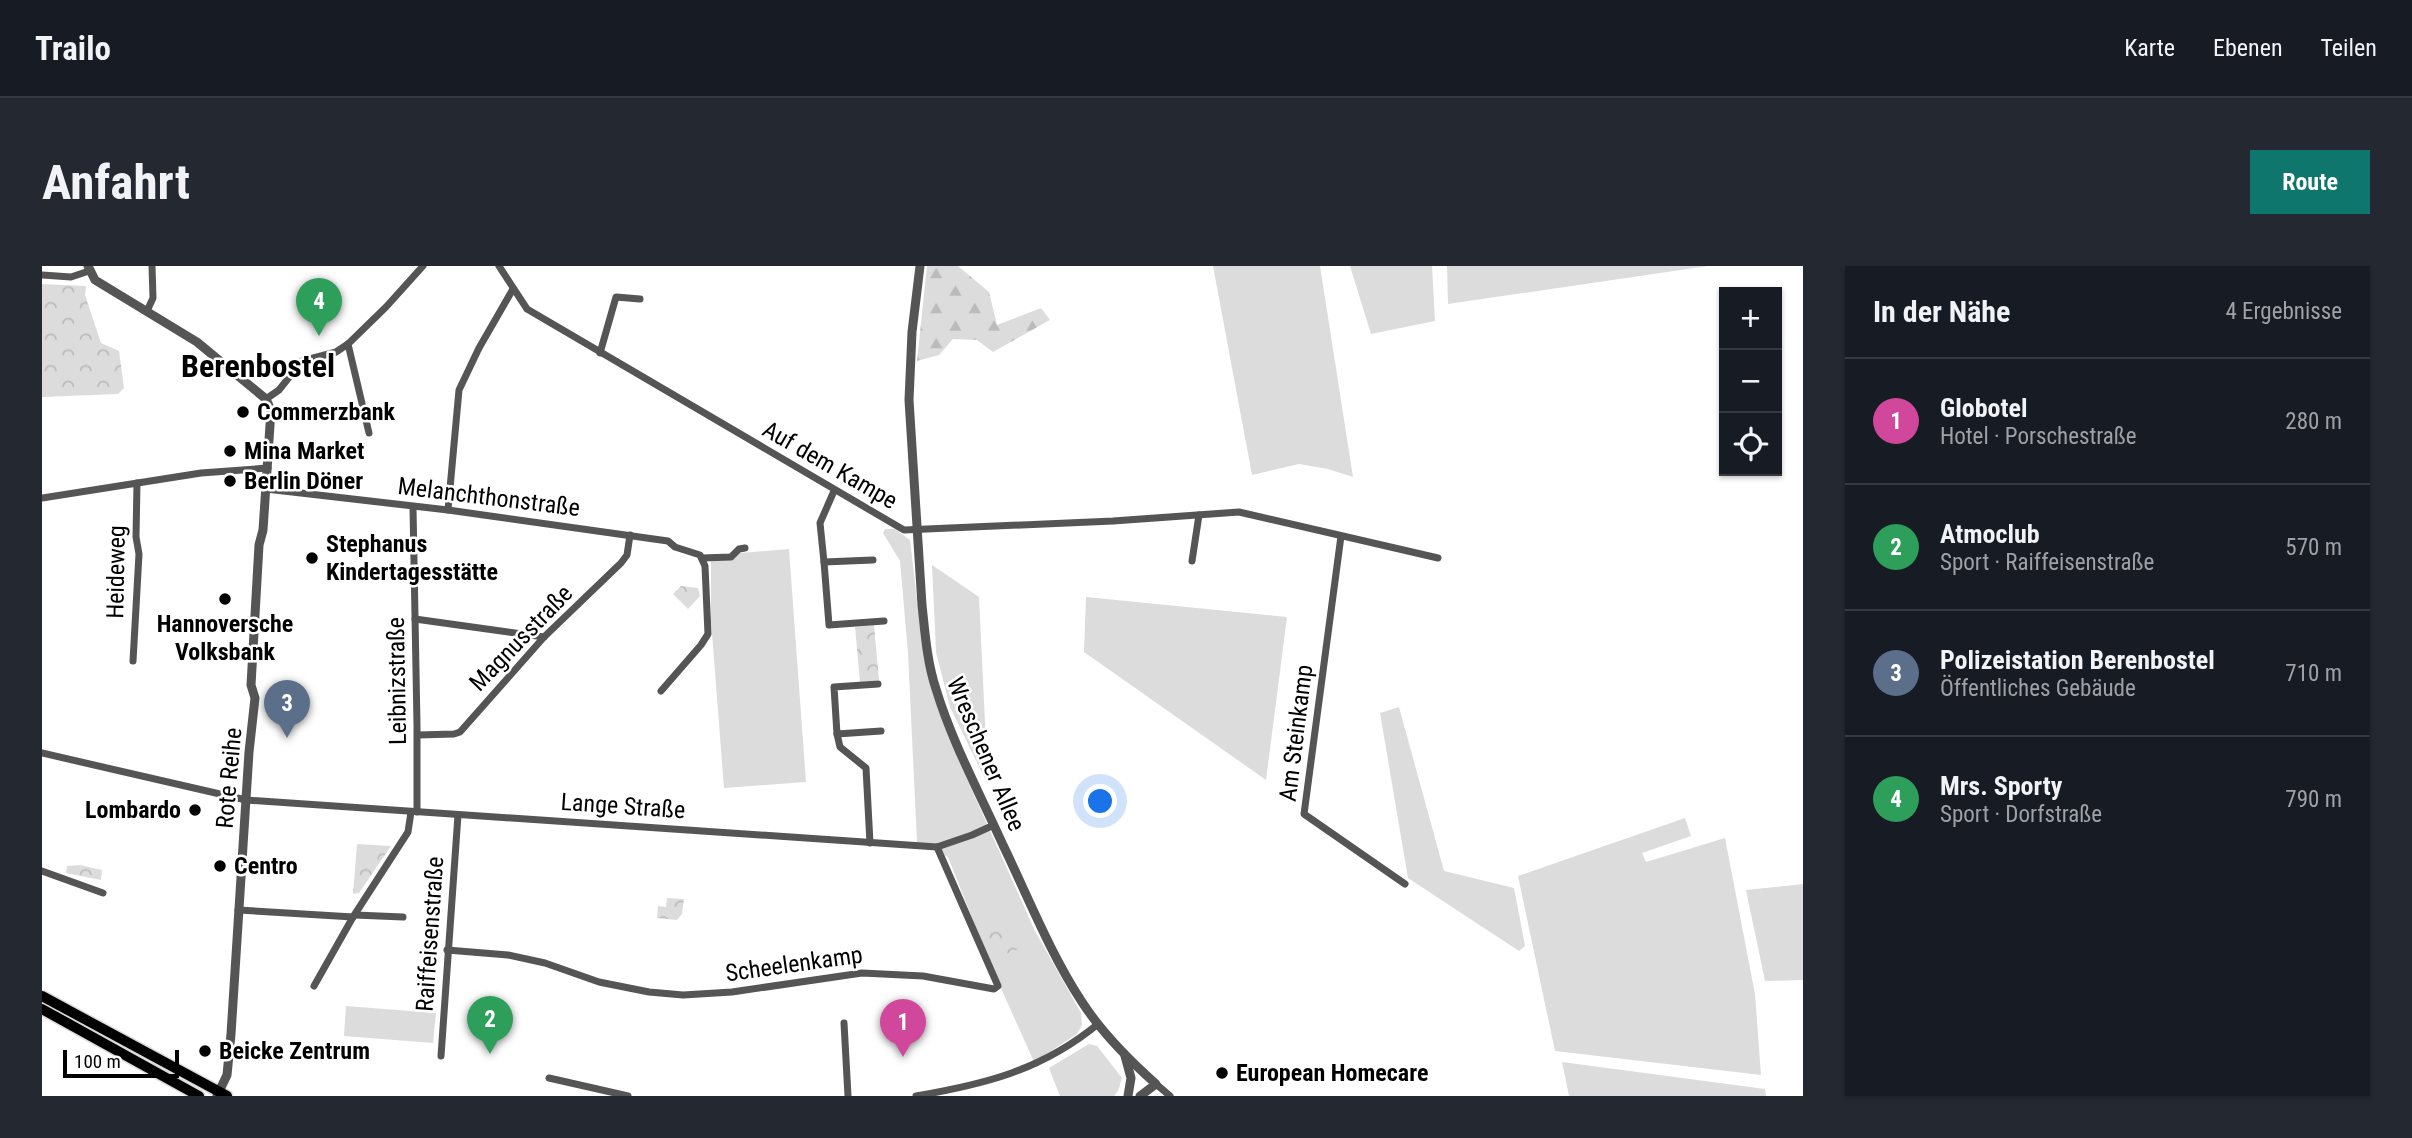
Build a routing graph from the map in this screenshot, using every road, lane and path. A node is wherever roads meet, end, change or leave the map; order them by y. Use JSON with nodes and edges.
{"nodes":[{"id":1,"x":152,"y":266,"type":"edge"},
{"id":2,"x":423,"y":266,"type":"edge"},
{"id":3,"x":499,"y":266,"type":"edge"},
{"id":4,"x":920,"y":266,"type":"edge"},
{"id":5,"x":89,"y":269,"type":"edge"},
{"id":6,"x":42,"y":275,"type":"edge"},
{"id":7,"x":513,"y":289,"type":"junction"},
{"id":8,"x":640,"y":299,"type":"dead end"},
{"id":9,"x":148,"y":311,"type":"junction"},
{"id":10,"x":348,"y":344,"type":"junction"},
{"id":11,"x":600,"y":353,"type":"junction"},
{"id":12,"x":266,"y":399,"type":"junction"},
{"id":13,"x":369,"y":433,"type":"dead end"},
{"id":14,"x":268,"y":468,"type":"junction"},
{"id":15,"x":137,"y":484,"type":"junction"},
{"id":16,"x":266,"y":489,"type":"junction"},
{"id":17,"x":834,"y":491,"type":"junction"},
{"id":18,"x":42,"y":498,"type":"edge"},
{"id":19,"x":412,"y":506,"type":"junction"},
{"id":20,"x":449,"y":510,"type":"junction"},
{"id":21,"x":1199,"y":515,"type":"junction"},
{"id":22,"x":917,"y":531,"type":"junction"},
{"id":23,"x":630,"y":535,"type":"junction"},
{"id":24,"x":1341,"y":536,"type":"junction"},
{"id":25,"x":745,"y":548,"type":"dead end"},
{"id":26,"x":702,"y":558,"type":"junction"},
{"id":27,"x":1438,"y":558,"type":"dead end"},
{"id":28,"x":873,"y":560,"type":"dead end"},
{"id":29,"x":1192,"y":561,"type":"dead end"},
{"id":30,"x":824,"y":562,"type":"junction"},
{"id":31,"x":415,"y":619,"type":"junction"},
{"id":32,"x":884,"y":621,"type":"dead end"},
{"id":33,"x":544,"y":637,"type":"junction"},
{"id":34,"x":133,"y":661,"type":"dead end"},
{"id":35,"x":878,"y":684,"type":"dead end"},
{"id":36,"x":660,"y":691,"type":"dead end"},
{"id":37,"x":881,"y":731,"type":"dead end"},
{"id":38,"x":837,"y":734,"type":"junction"},
{"id":39,"x":418,"y":735,"type":"junction"},
{"id":40,"x":42,"y":753,"type":"edge"},
{"id":41,"x":246,"y":800,"type":"junction"},
{"id":42,"x":414,"y":812,"type":"junction"},
{"id":43,"x":458,"y":815,"type":"junction"},
{"id":44,"x":994,"y":825,"type":"junction"},
{"id":45,"x":870,"y":843,"type":"junction"},
{"id":46,"x":937,"y":847,"type":"junction"},
{"id":47,"x":42,"y":871,"type":"edge"},
{"id":48,"x":1405,"y":884,"type":"dead end"},
{"id":49,"x":103,"y":893,"type":"dead end"},
{"id":50,"x":238,"y":910,"type":"junction"},
{"id":51,"x":354,"y":916,"type":"junction"},
{"id":52,"x":403,"y":917,"type":"dead end"},
{"id":53,"x":447,"y":950,"type":"junction"},
{"id":54,"x":314,"y":986,"type":"dead end"},
{"id":55,"x":42,"y":996,"type":"edge"},
{"id":56,"x":42,"y":1009,"type":"edge"},
{"id":57,"x":844,"y":1023,"type":"dead end"},
{"id":58,"x":1098,"y":1024,"type":"junction"},
{"id":59,"x":1124,"y":1054,"type":"junction"},
{"id":60,"x":440,"y":1056,"type":"dead end"},
{"id":61,"x":549,"y":1078,"type":"dead end"},
{"id":62,"x":176,"y":1084,"type":"junction"},
{"id":63,"x":1156,"y":1084,"type":"junction"},
{"id":64,"x":221,"y":1095,"type":"edge"},
{"id":65,"x":186,"y":1096,"type":"edge"},
{"id":66,"x":199,"y":1096,"type":"edge"},
{"id":67,"x":628,"y":1096,"type":"edge"},
{"id":68,"x":848,"y":1096,"type":"edge"},
{"id":69,"x":916,"y":1096,"type":"edge"},
{"id":70,"x":1128,"y":1096,"type":"edge"},
{"id":71,"x":1140,"y":1096,"type":"edge"},
{"id":72,"x":1170,"y":1096,"type":"edge"}],
"edges":[{"from":1,"to":9,"type":"street"},
{"from":2,"to":10,"type":"street"},
{"from":3,"to":7,"type":"street","name":"Auf dem Kampe"},
{"from":4,"to":22,"type":"street","name":"Wreschener Allee"},
{"from":5,"to":6,"type":"street"},
{"from":5,"to":9,"type":"street"},
{"from":7,"to":11,"type":"street","name":"Auf dem Kampe"},
{"from":7,"to":20,"type":"street"},
{"from":8,"to":11,"type":"street"},
{"from":9,"to":12,"type":"street"},
{"from":10,"to":12,"type":"street"},
{"from":10,"to":13,"type":"street"},
{"from":11,"to":17,"type":"street","name":"Auf dem Kampe"},
{"from":12,"to":14,"type":"street","name":"Rote Reihe"},
{"from":14,"to":15,"type":"street"},
{"from":14,"to":16,"type":"street","name":"Rote Reihe"},
{"from":15,"to":18,"type":"street"},
{"from":15,"to":34,"type":"street","name":"Heideweg"},
{"from":16,"to":19,"type":"street","name":"Melanchthonstraße"},
{"from":16,"to":41,"type":"street","name":"Rote Reihe"},
{"from":17,"to":22,"type":"street","name":"Auf dem Kampe"},
{"from":17,"to":30,"type":"street"},
{"from":19,"to":20,"type":"street","name":"Melanchthonstraße"},
{"from":19,"to":31,"type":"street","name":"Leibnizstraße"},
{"from":20,"to":23,"type":"street","name":"Melanchthonstraße"},
{"from":21,"to":22,"type":"street","name":"Auf dem Kampe"},
{"from":21,"to":24,"type":"street","name":"Auf dem Kampe"},
{"from":21,"to":29,"type":"street"},
{"from":22,"to":44,"type":"street","name":"Wreschener Allee"},
{"from":23,"to":26,"type":"street","name":"Melanchthonstraße"},
{"from":23,"to":33,"type":"street","name":"Magnusstraße"},
{"from":24,"to":27,"type":"street","name":"Auf dem Kampe"},
{"from":24,"to":48,"type":"street","name":"Am Steinkamp"},
{"from":25,"to":26,"type":"street"},
{"from":26,"to":36,"type":"street"},
{"from":28,"to":30,"type":"street"},
{"from":30,"to":32,"type":"street"},
{"from":31,"to":33,"type":"street"},
{"from":31,"to":39,"type":"street","name":"Leibnizstraße"},
{"from":33,"to":39,"type":"street","name":"Magnusstraße"},
{"from":35,"to":38,"type":"street"},
{"from":37,"to":38,"type":"street"},
{"from":38,"to":45,"type":"street"},
{"from":39,"to":42,"type":"street","name":"Leibnizstraße"},
{"from":40,"to":41,"type":"street","name":"Lange Straße"},
{"from":41,"to":42,"type":"street","name":"Lange Straße"},
{"from":41,"to":50,"type":"street","name":"Rote Reihe"},
{"from":42,"to":43,"type":"street","name":"Lange Straße"},
{"from":42,"to":51,"type":"street","name":"Leibnizstraße"},
{"from":43,"to":45,"type":"street","name":"Lange Straße"},
{"from":43,"to":53,"type":"street","name":"Raiffeisenstraße"},
{"from":44,"to":46,"type":"street","name":"Lange Straße"},
{"from":44,"to":58,"type":"street","name":"Wreschener Allee"},
{"from":45,"to":46,"type":"street","name":"Lange Straße"},
{"from":46,"to":53,"type":"street","name":"Scheelenkamp"},
{"from":47,"to":49,"type":"street"},
{"from":50,"to":51,"type":"street"},
{"from":50,"to":64,"type":"street","name":"Rote Reihe"},
{"from":51,"to":52,"type":"street"},
{"from":51,"to":54,"type":"street","name":"Leibnizstraße"},
{"from":53,"to":60,"type":"street","name":"Raiffeisenstraße"},
{"from":55,"to":64,"type":"main road"},
{"from":56,"to":62,"type":"main road"},
{"from":57,"to":68,"type":"street"},
{"from":58,"to":59,"type":"street","name":"Wreschener Allee"},
{"from":58,"to":69,"type":"street"},
{"from":59,"to":63,"type":"street","name":"Wreschener Allee"},
{"from":59,"to":70,"type":"street"},
{"from":61,"to":67,"type":"street"},
{"from":62,"to":65,"type":"street"},
{"from":62,"to":66,"type":"main road"},
{"from":63,"to":71,"type":"street"},
{"from":63,"to":72,"type":"street"}]}
